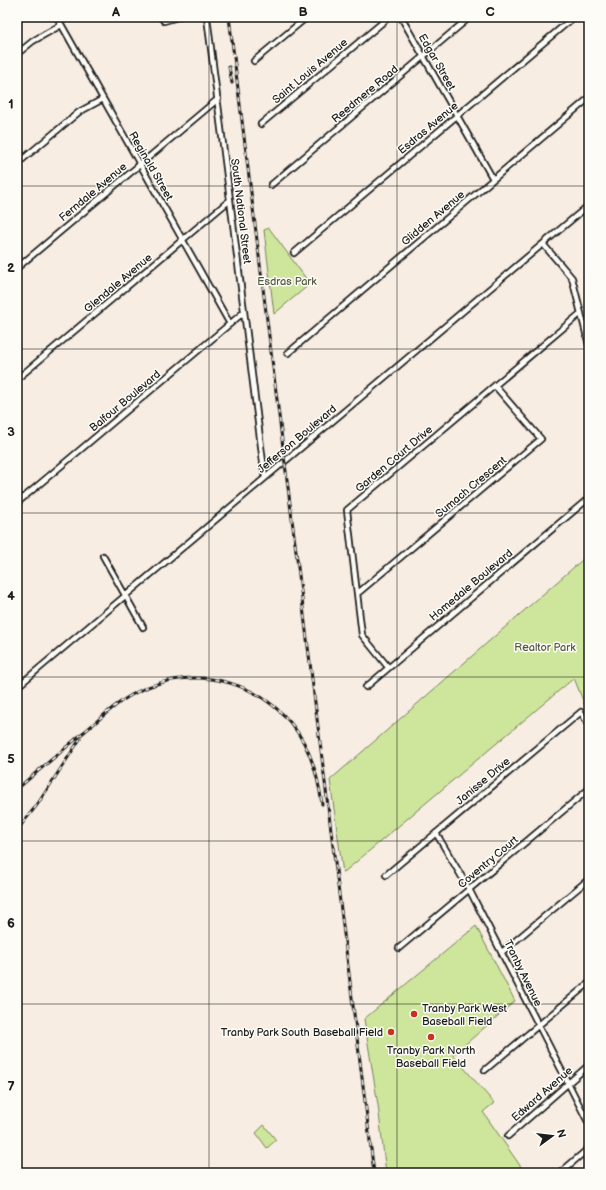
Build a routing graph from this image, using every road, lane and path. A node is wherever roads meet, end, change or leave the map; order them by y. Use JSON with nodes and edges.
{"nodes":[{"id":1,"x":56,"y":17,"type":"edge"},
{"id":2,"x":161,"y":17,"type":"edge"},
{"id":3,"x":178,"y":17,"type":"edge"},
{"id":4,"x":207,"y":17,"type":"edge"},
{"id":5,"x":307,"y":17,"type":"edge"},
{"id":6,"x":389,"y":17,"type":"edge"},
{"id":7,"x":401,"y":17,"type":"edge"},
{"id":8,"x":470,"y":17,"type":"edge"},
{"id":9,"x":574,"y":17,"type":"edge"},
{"id":10,"x":61,"y":25,"type":"junction"},
{"id":11,"x":17,"y":54,"type":"edge"},
{"id":12,"x":424,"y":56,"type":"junction"},
{"id":13,"x":254,"y":61,"type":"dead end"},
{"id":14,"x":589,"y":98,"type":"edge"},
{"id":15,"x":103,"y":99,"type":"junction"},
{"id":16,"x":218,"y":99,"type":"junction"},
{"id":17,"x":457,"y":116,"type":"junction"},
{"id":18,"x":261,"y":124,"type":"dead end"},
{"id":19,"x":17,"y":164,"type":"edge"},
{"id":20,"x":140,"y":164,"type":"junction"},
{"id":21,"x":493,"y":179,"type":"junction"},
{"id":22,"x":271,"y":185,"type":"dead end"},
{"id":23,"x":230,"y":200,"type":"junction"},
{"id":24,"x":589,"y":205,"type":"edge"},
{"id":25,"x":183,"y":240,"type":"junction"},
{"id":26,"x":543,"y":244,"type":"junction"},
{"id":27,"x":294,"y":253,"type":"dead end"},
{"id":28,"x":17,"y":268,"type":"edge"},
{"id":29,"x":244,"y":312,"type":"junction"},
{"id":30,"x":581,"y":313,"type":"junction"},
{"id":31,"x":230,"y":324,"type":"junction"},
{"id":32,"x":589,"y":345,"type":"edge"},
{"id":33,"x":288,"y":353,"type":"dead end"},
{"id":34,"x":17,"y":379,"type":"edge"},
{"id":35,"x":496,"y":386,"type":"junction"},
{"id":36,"x":265,"y":478,"type":"junction"},
{"id":37,"x":589,"y":498,"type":"edge"},
{"id":38,"x":17,"y":503,"type":"edge"},
{"id":39,"x":103,"y":556,"type":"dead end"},
{"id":40,"x":358,"y":593,"type":"junction"},
{"id":41,"x":125,"y":596,"type":"junction"},
{"id":42,"x":143,"y":627,"type":"dead end"},
{"id":43,"x":388,"y":667,"type":"junction"},
{"id":44,"x":17,"y":687,"type":"edge"},
{"id":45,"x":366,"y":687,"type":"dead end"},
{"id":46,"x":589,"y":725,"type":"edge"},
{"id":47,"x":589,"y":789,"type":"edge"},
{"id":48,"x":436,"y":833,"type":"junction"},
{"id":49,"x":386,"y":875,"type":"dead end"},
{"id":50,"x":589,"y":879,"type":"edge"},
{"id":51,"x":469,"y":889,"type":"junction"},
{"id":52,"x":399,"y":948,"type":"dead end"},
{"id":53,"x":502,"y":952,"type":"junction"},
{"id":54,"x":589,"y":983,"type":"edge"},
{"id":55,"x":538,"y":1026,"type":"junction"},
{"id":56,"x":589,"y":1065,"type":"edge"},
{"id":57,"x":485,"y":1070,"type":"dead end"},
{"id":58,"x":568,"y":1083,"type":"junction"},
{"id":59,"x":589,"y":1124,"type":"edge"},
{"id":60,"x":508,"y":1136,"type":"dead end"},
{"id":61,"x":589,"y":1148,"type":"edge"},
{"id":62,"x":560,"y":1173,"type":"edge"}],
"edges":[{"from":1,"to":10,"type":"street","name":"Reginald Street"},
{"from":2,"to":3,"type":"street"},
{"from":4,"to":16,"type":"street","name":"South National Street"},
{"from":5,"to":13,"type":"street"},
{"from":6,"to":18,"type":"street","name":"Saint Louis Avenue"},
{"from":7,"to":12,"type":"street","name":"Edgar Street"},
{"from":8,"to":12,"type":"street","name":"Reedmere Road"},
{"from":9,"to":17,"type":"street","name":"Esdras Avenue"},
{"from":10,"to":11,"type":"street"},
{"from":10,"to":15,"type":"street","name":"Reginald Street"},
{"from":12,"to":17,"type":"street","name":"Edgar Street"},
{"from":12,"to":22,"type":"street","name":"Reedmere Road"},
{"from":14,"to":21,"type":"street","name":"Glidden Avenue"},
{"from":15,"to":19,"type":"street"},
{"from":15,"to":20,"type":"street","name":"Reginald Street"},
{"from":16,"to":20,"type":"street","name":"Ferndale Avenue"},
{"from":16,"to":23,"type":"street","name":"South National Street"},
{"from":17,"to":21,"type":"street","name":"Edgar Street"},
{"from":17,"to":27,"type":"street","name":"Esdras Avenue"},
{"from":20,"to":25,"type":"street","name":"Reginald Street"},
{"from":20,"to":28,"type":"street","name":"Ferndale Avenue"},
{"from":21,"to":33,"type":"street","name":"Glidden Avenue"},
{"from":23,"to":25,"type":"street","name":"Glendale Avenue"},
{"from":23,"to":29,"type":"street","name":"South National Street"},
{"from":24,"to":26,"type":"street","name":"Jefferson Boulevard"},
{"from":25,"to":31,"type":"street","name":"Reginald Street"},
{"from":25,"to":34,"type":"street","name":"Glendale Avenue"},
{"from":26,"to":30,"type":"street"},
{"from":26,"to":36,"type":"street","name":"Jefferson Boulevard"},
{"from":29,"to":31,"type":"street","name":"Balfour Boulevard"},
{"from":29,"to":36,"type":"street","name":"South National Street"},
{"from":30,"to":32,"type":"street"},
{"from":30,"to":35,"type":"street","name":"Garden Court Drive"},
{"from":31,"to":38,"type":"street","name":"Balfour Boulevard"},
{"from":35,"to":40,"type":"street","name":"Garden Court Drive"},
{"from":35,"to":40,"type":"street","name":"Sumach Crescent"},
{"from":36,"to":41,"type":"street","name":"Jefferson Boulevard"},
{"from":37,"to":43,"type":"street","name":"Homedale Boulevard"},
{"from":39,"to":41,"type":"street"},
{"from":40,"to":43,"type":"street","name":"Garden Court Drive"},
{"from":41,"to":42,"type":"street"},
{"from":41,"to":44,"type":"street","name":"Jefferson Boulevard"},
{"from":43,"to":45,"type":"street","name":"Homedale Boulevard"},
{"from":46,"to":48,"type":"street","name":"Janisse Drive"},
{"from":47,"to":51,"type":"street","name":"Coventry Court"},
{"from":48,"to":49,"type":"street","name":"Janisse Drive"},
{"from":48,"to":51,"type":"street","name":"Tranby Avenue"},
{"from":50,"to":53,"type":"street"},
{"from":51,"to":52,"type":"street","name":"Coventry Court"},
{"from":51,"to":53,"type":"street","name":"Tranby Avenue"},
{"from":53,"to":55,"type":"street","name":"Tranby Avenue"},
{"from":54,"to":55,"type":"street"},
{"from":55,"to":57,"type":"street"},
{"from":55,"to":58,"type":"street","name":"Tranby Avenue"},
{"from":56,"to":58,"type":"street","name":"Edward Avenue"},
{"from":58,"to":59,"type":"street","name":"Tranby Avenue"},
{"from":58,"to":60,"type":"street","name":"Edward Avenue"},
{"from":61,"to":62,"type":"street"}]}
